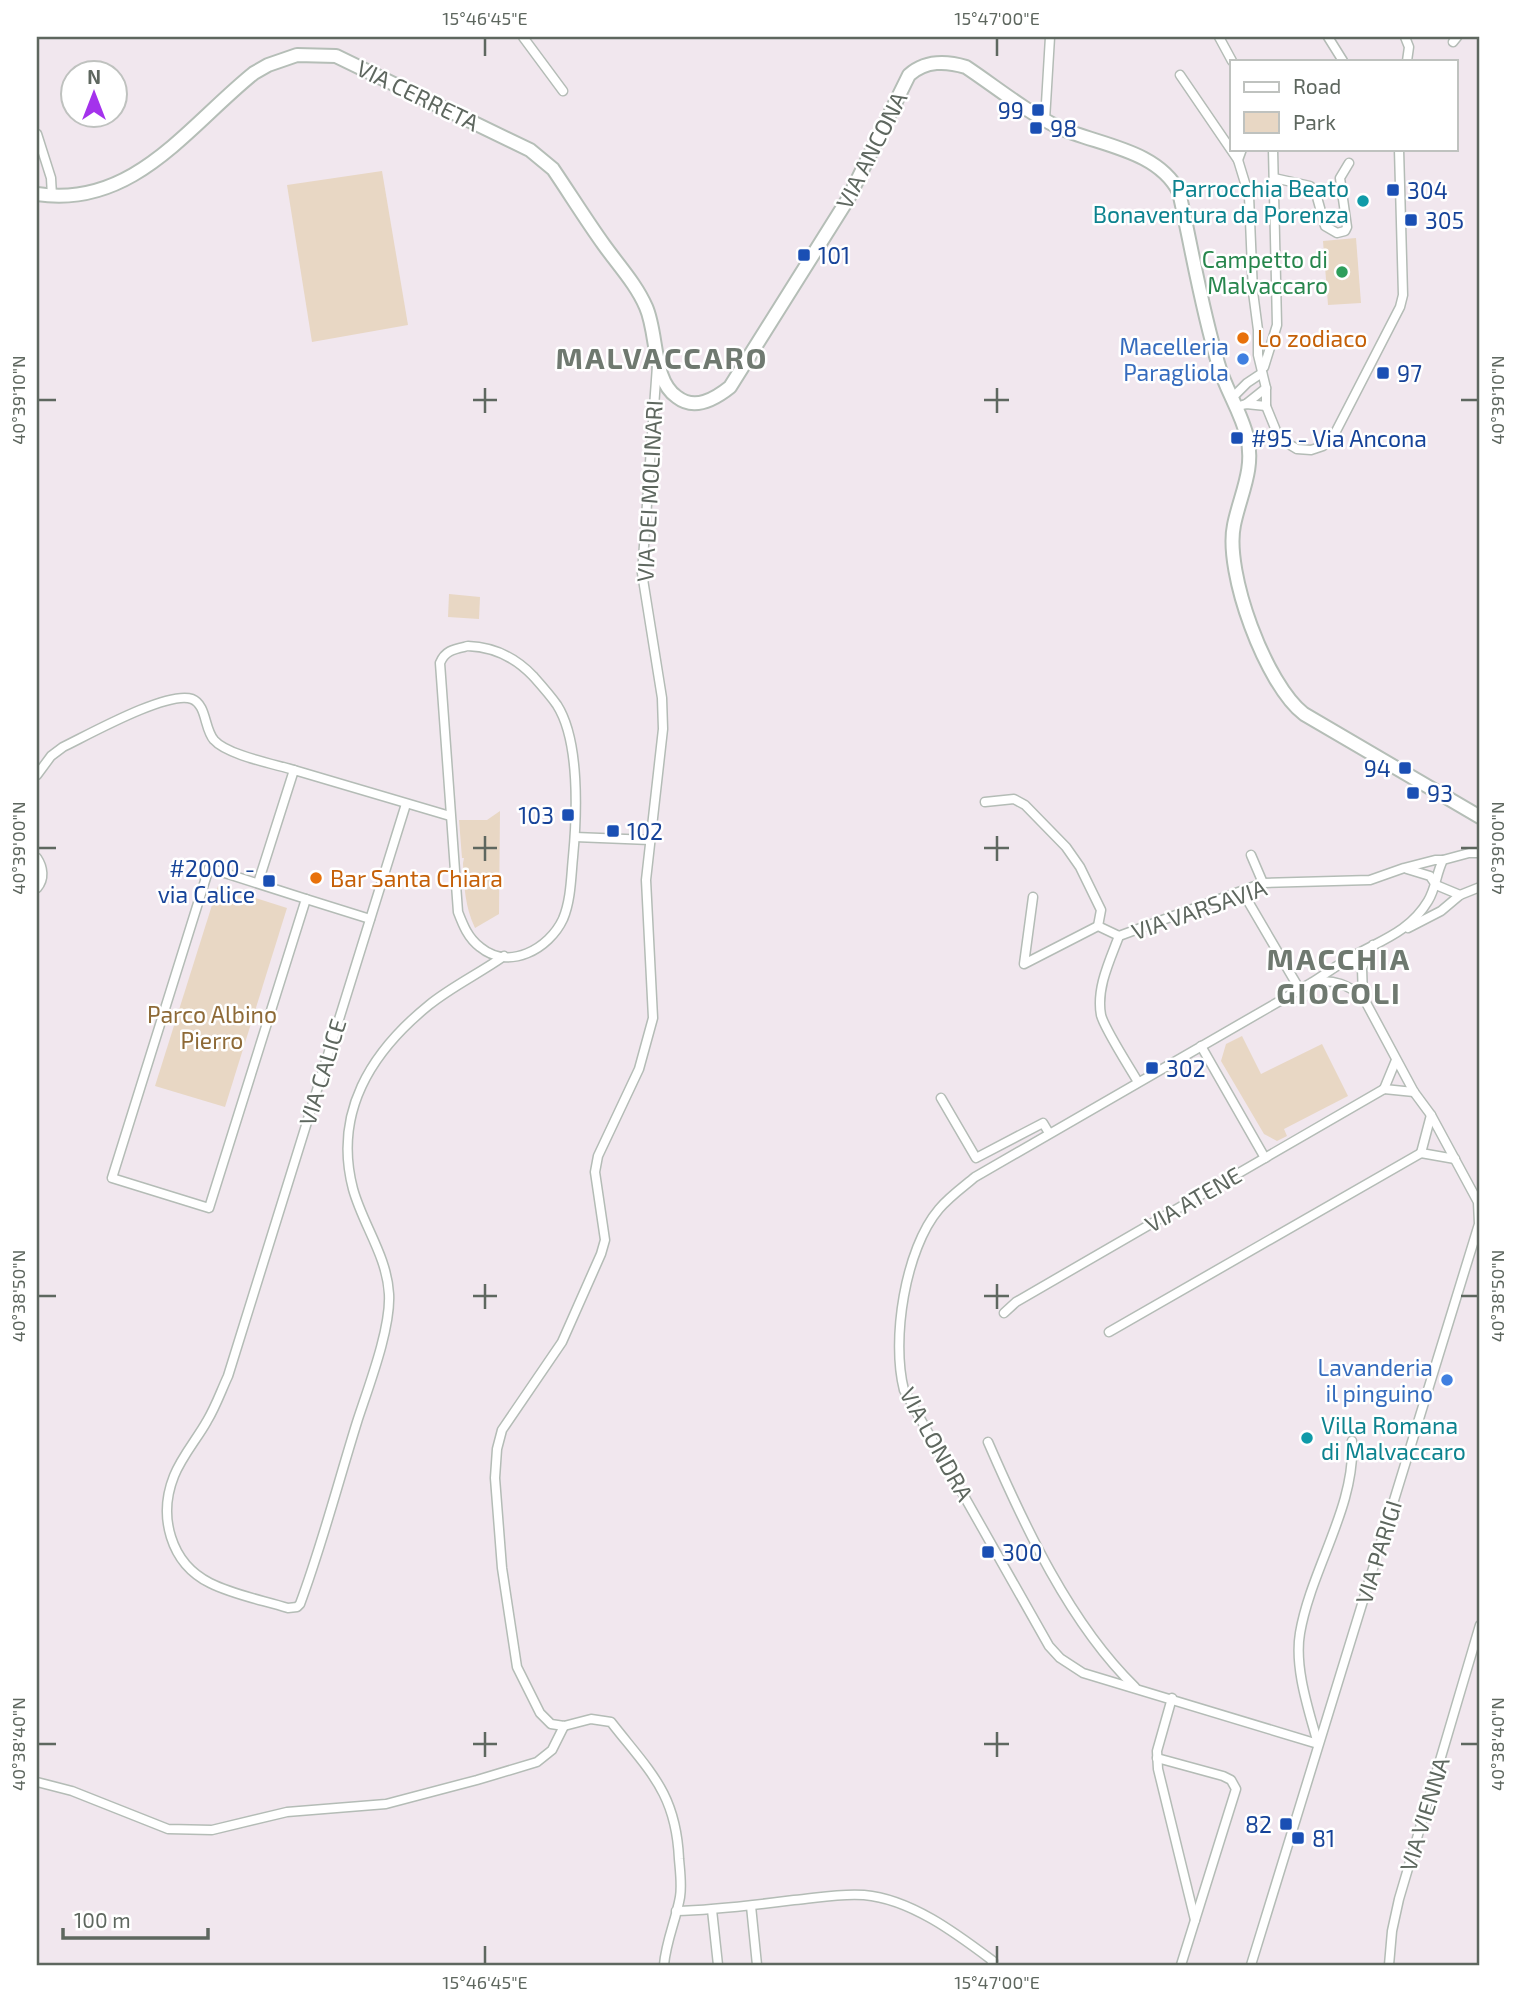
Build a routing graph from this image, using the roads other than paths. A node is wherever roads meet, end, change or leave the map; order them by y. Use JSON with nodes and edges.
{"nodes":[{"id":1,"x":523,"y":37,"type":"edge"},
{"id":2,"x":1050,"y":37,"type":"edge"},
{"id":3,"x":1219,"y":37,"type":"edge"},
{"id":4,"x":1328,"y":37,"type":"edge"},
{"id":5,"x":1405,"y":37,"type":"edge"},
{"id":6,"x":1231,"y":60,"type":"edge"},
{"id":7,"x":1342,"y":60,"type":"edge"},
{"id":8,"x":1407,"y":60,"type":"edge"},
{"id":9,"x":1180,"y":75,"type":"dead end"},
{"id":10,"x":563,"y":91,"type":"dead end"},
{"id":11,"x":1045,"y":120,"type":"junction"},
{"id":12,"x":37,"y":134,"type":"edge"},
{"id":13,"x":1230,"y":148,"type":"edge"},
{"id":14,"x":1231,"y":150,"type":"edge"},
{"id":15,"x":1242,"y":150,"type":"edge"},
{"id":16,"x":1273,"y":150,"type":"edge"},
{"id":17,"x":1398,"y":150,"type":"edge"},
{"id":18,"x":1238,"y":160,"type":"junction"},
{"id":19,"x":1349,"y":163,"type":"dead end"},
{"id":20,"x":1274,"y":178,"type":"junction"},
{"id":21,"x":37,"y":194,"type":"edge"},
{"id":22,"x":52,"y":196,"type":"junction"},
{"id":23,"x":1258,"y":330,"type":"junction"},
{"id":24,"x":1276,"y":331,"type":"junction"},
{"id":25,"x":657,"y":361,"type":"junction"},
{"id":26,"x":1262,"y":373,"type":"junction"},
{"id":27,"x":1223,"y":379,"type":"junction"},
{"id":28,"x":1247,"y":383,"type":"junction"},
{"id":29,"x":1265,"y":388,"type":"junction"},
{"id":30,"x":1238,"y":403,"type":"junction"},
{"id":31,"x":1266,"y":405,"type":"junction"},
{"id":32,"x":293,"y":770,"type":"junction"},
{"id":33,"x":37,"y":775,"type":"edge"},
{"id":34,"x":985,"y":802,"type":"dead end"},
{"id":35,"x":406,"y":804,"type":"junction"},
{"id":36,"x":450,"y":816,"type":"junction"},
{"id":37,"x":1480,"y":819,"type":"edge"},
{"id":38,"x":575,"y":837,"type":"junction"},
{"id":39,"x":649,"y":841,"type":"junction"},
{"id":40,"x":1480,"y":843,"type":"edge"},
{"id":41,"x":1469,"y":853,"type":"junction"},
{"id":42,"x":1480,"y":853,"type":"edge"},
{"id":43,"x":1251,"y":855,"type":"dead end"},
{"id":44,"x":37,"y":858,"type":"edge"},
{"id":45,"x":1443,"y":860,"type":"junction"},
{"id":46,"x":1404,"y":868,"type":"junction"},
{"id":47,"x":258,"y":883,"type":"junction"},
{"id":48,"x":1263,"y":883,"type":"junction"},
{"id":49,"x":1436,"y":885,"type":"junction"},
{"id":50,"x":37,"y":888,"type":"edge"},
{"id":51,"x":1479,"y":888,"type":"edge"},
{"id":52,"x":1242,"y":891,"type":"junction"},
{"id":53,"x":1460,"y":895,"type":"junction"},
{"id":54,"x":1033,"y":897,"type":"dead end"},
{"id":55,"x":306,"y":899,"type":"junction"},
{"id":56,"x":370,"y":919,"type":"junction"},
{"id":57,"x":1098,"y":926,"type":"junction"},
{"id":58,"x":1399,"y":933,"type":"junction"},
{"id":59,"x":1119,"y":936,"type":"junction"},
{"id":60,"x":1373,"y":945,"type":"junction"},
{"id":61,"x":504,"y":956,"type":"junction"},
{"id":62,"x":1346,"y":960,"type":"junction"},
{"id":63,"x":1362,"y":968,"type":"junction"},
{"id":64,"x":1361,"y":979,"type":"junction"},
{"id":65,"x":1311,"y":983,"type":"junction"},
{"id":66,"x":1341,"y":984,"type":"junction"},
{"id":67,"x":1300,"y":990,"type":"junction"},
{"id":68,"x":1363,"y":998,"type":"junction"},
{"id":69,"x":1200,"y":1046,"type":"junction"},
{"id":70,"x":1396,"y":1060,"type":"junction"},
{"id":71,"x":1138,"y":1082,"type":"junction"},
{"id":72,"x":1384,"y":1089,"type":"junction"},
{"id":73,"x":1414,"y":1092,"type":"junction"},
{"id":74,"x":942,"y":1098,"type":"dead end"},
{"id":75,"x":1431,"y":1115,"type":"junction"},
{"id":76,"x":1049,"y":1133,"type":"junction"},
{"id":77,"x":1420,"y":1153,"type":"junction"},
{"id":78,"x":1265,"y":1158,"type":"junction"},
{"id":79,"x":1455,"y":1160,"type":"junction"},
{"id":80,"x":1479,"y":1201,"type":"edge"},
{"id":81,"x":1004,"y":1312,"type":"dead end"},
{"id":82,"x":1109,"y":1332,"type":"dead end"},
{"id":83,"x":1352,"y":1441,"type":"dead end"},
{"id":84,"x":988,"y":1442,"type":"dead end"},
{"id":85,"x":1480,"y":1625,"type":"edge"},
{"id":86,"x":1137,"y":1689,"type":"junction"},
{"id":87,"x":1172,"y":1698,"type":"junction"},
{"id":88,"x":564,"y":1726,"type":"junction"},
{"id":89,"x":1318,"y":1744,"type":"junction"},
{"id":90,"x":1157,"y":1758,"type":"junction"},
{"id":91,"x":37,"y":1782,"type":"edge"},
{"id":92,"x":751,"y":1906,"type":"junction"},
{"id":93,"x":712,"y":1910,"type":"junction"},
{"id":94,"x":676,"y":1911,"type":"junction"},
{"id":95,"x":1195,"y":1920,"type":"junction"},
{"id":96,"x":664,"y":1965,"type":"edge"},
{"id":97,"x":718,"y":1965,"type":"edge"},
{"id":98,"x":757,"y":1965,"type":"edge"},
{"id":99,"x":991,"y":1965,"type":"edge"},
{"id":100,"x":1181,"y":1965,"type":"edge"},
{"id":101,"x":1251,"y":1965,"type":"edge"},
{"id":102,"x":1389,"y":1965,"type":"edge"}],
"edges":[{"from":1,"to":10,"type":"street"},
{"from":2,"to":11,"type":"street"},
{"from":3,"to":6,"type":"street"},
{"from":4,"to":7,"type":"street"},
{"from":5,"to":8,"type":"street"},
{"from":9,"to":13,"type":"street"},
{"from":11,"to":25,"type":"street","name":"VIA ANCONA"},
{"from":11,"to":27,"type":"street","name":"VIA ANCONA"},
{"from":12,"to":22,"type":"street"},
{"from":14,"to":18,"type":"street"},
{"from":15,"to":18,"type":"street"},
{"from":16,"to":20,"type":"street"},
{"from":17,"to":31,"type":"street"},
{"from":18,"to":23,"type":"street"},
{"from":19,"to":20,"type":"street"},
{"from":20,"to":24,"type":"street"},
{"from":21,"to":22,"type":"street","name":"VIA CERRETA"},
{"from":22,"to":25,"type":"street","name":"VIA CERRETA"},
{"from":23,"to":24,"type":"street"},
{"from":23,"to":26,"type":"street"},
{"from":24,"to":26,"type":"street"},
{"from":25,"to":39,"type":"street","name":"VIA DEI MOLINARI"},
{"from":26,"to":28,"type":"street"},
{"from":26,"to":29,"type":"street"},
{"from":27,"to":28,"type":"street"},
{"from":27,"to":30,"type":"street"},
{"from":28,"to":30,"type":"street"},
{"from":29,"to":30,"type":"street"},
{"from":29,"to":31,"type":"street"},
{"from":30,"to":31,"type":"street"},
{"from":30,"to":37,"type":"street"},
{"from":32,"to":33,"type":"street"},
{"from":32,"to":35,"type":"street"},
{"from":32,"to":47,"type":"street"},
{"from":34,"to":57,"type":"street"},
{"from":35,"to":36,"type":"street"},
{"from":35,"to":56,"type":"street","name":"VIA CALICE"},
{"from":36,"to":38,"type":"street"},
{"from":36,"to":61,"type":"street"},
{"from":38,"to":39,"type":"street"},
{"from":38,"to":61,"type":"street"},
{"from":39,"to":88,"type":"street","name":"VIA DEI MOLINARI"},
{"from":40,"to":41,"type":"street"},
{"from":41,"to":42,"type":"street"},
{"from":41,"to":45,"type":"street"},
{"from":43,"to":48,"type":"street"},
{"from":44,"to":50,"type":"street"},
{"from":45,"to":46,"type":"street"},
{"from":45,"to":49,"type":"street"},
{"from":46,"to":48,"type":"street","name":"VIA VARSAVIA"},
{"from":46,"to":49,"type":"street"},
{"from":47,"to":55,"type":"street"},
{"from":47,"to":55,"type":"street"},
{"from":48,"to":52,"type":"street","name":"VIA VARSAVIA"},
{"from":49,"to":53,"type":"street"},
{"from":49,"to":58,"type":"street"},
{"from":51,"to":53,"type":"street"},
{"from":52,"to":59,"type":"street","name":"VIA VARSAVIA"},
{"from":52,"to":67,"type":"street"},
{"from":53,"to":58,"type":"street"},
{"from":54,"to":57,"type":"street"},
{"from":55,"to":56,"type":"street"},
{"from":56,"to":61,"type":"street","name":"VIA CALICE"},
{"from":57,"to":59,"type":"street"},
{"from":58,"to":60,"type":"street"},
{"from":59,"to":71,"type":"street"},
{"from":60,"to":62,"type":"street"},
{"from":60,"to":63,"type":"street"},
{"from":62,"to":63,"type":"street"},
{"from":62,"to":65,"type":"street","name":"VIA LONDRA"},
{"from":63,"to":64,"type":"street"},
{"from":64,"to":66,"type":"street"},
{"from":64,"to":68,"type":"street"},
{"from":65,"to":66,"type":"street"},
{"from":65,"to":67,"type":"street","name":"VIA LONDRA"},
{"from":66,"to":68,"type":"street"},
{"from":67,"to":69,"type":"street","name":"VIA LONDRA"},
{"from":68,"to":70,"type":"street","name":"VIA PARIGI"},
{"from":69,"to":71,"type":"street","name":"VIA LONDRA"},
{"from":69,"to":78,"type":"street"},
{"from":70,"to":72,"type":"street"},
{"from":70,"to":73,"type":"street","name":"VIA PARIGI"},
{"from":71,"to":76,"type":"street","name":"VIA LONDRA"},
{"from":72,"to":73,"type":"street"},
{"from":72,"to":78,"type":"street","name":"VIA ATENE"},
{"from":73,"to":75,"type":"street","name":"VIA PARIGI"},
{"from":74,"to":76,"type":"street"},
{"from":75,"to":77,"type":"street"},
{"from":75,"to":79,"type":"street","name":"VIA PARIGI"},
{"from":76,"to":86,"type":"street","name":"VIA LONDRA"},
{"from":77,"to":79,"type":"street"},
{"from":77,"to":82,"type":"street"},
{"from":78,"to":81,"type":"street","name":"VIA ATENE"},
{"from":79,"to":80,"type":"street","name":"VIA PARIGI"},
{"from":80,"to":89,"type":"street","name":"VIA PARIGI"},
{"from":83,"to":89,"type":"street"},
{"from":84,"to":86,"type":"street"},
{"from":85,"to":102,"type":"street","name":"VIA VIENNA"},
{"from":86,"to":87,"type":"street","name":"VIA LONDRA"},
{"from":87,"to":89,"type":"street","name":"VIA LONDRA"},
{"from":87,"to":90,"type":"street"},
{"from":88,"to":91,"type":"street"},
{"from":88,"to":94,"type":"street"},
{"from":89,"to":101,"type":"street","name":"VIA PARIGI"},
{"from":90,"to":95,"type":"street"},
{"from":90,"to":95,"type":"street"},
{"from":92,"to":93,"type":"street"},
{"from":92,"to":98,"type":"street"},
{"from":92,"to":99,"type":"street"},
{"from":93,"to":94,"type":"street"},
{"from":93,"to":97,"type":"street"},
{"from":94,"to":96,"type":"street"},
{"from":95,"to":100,"type":"street"}]}
